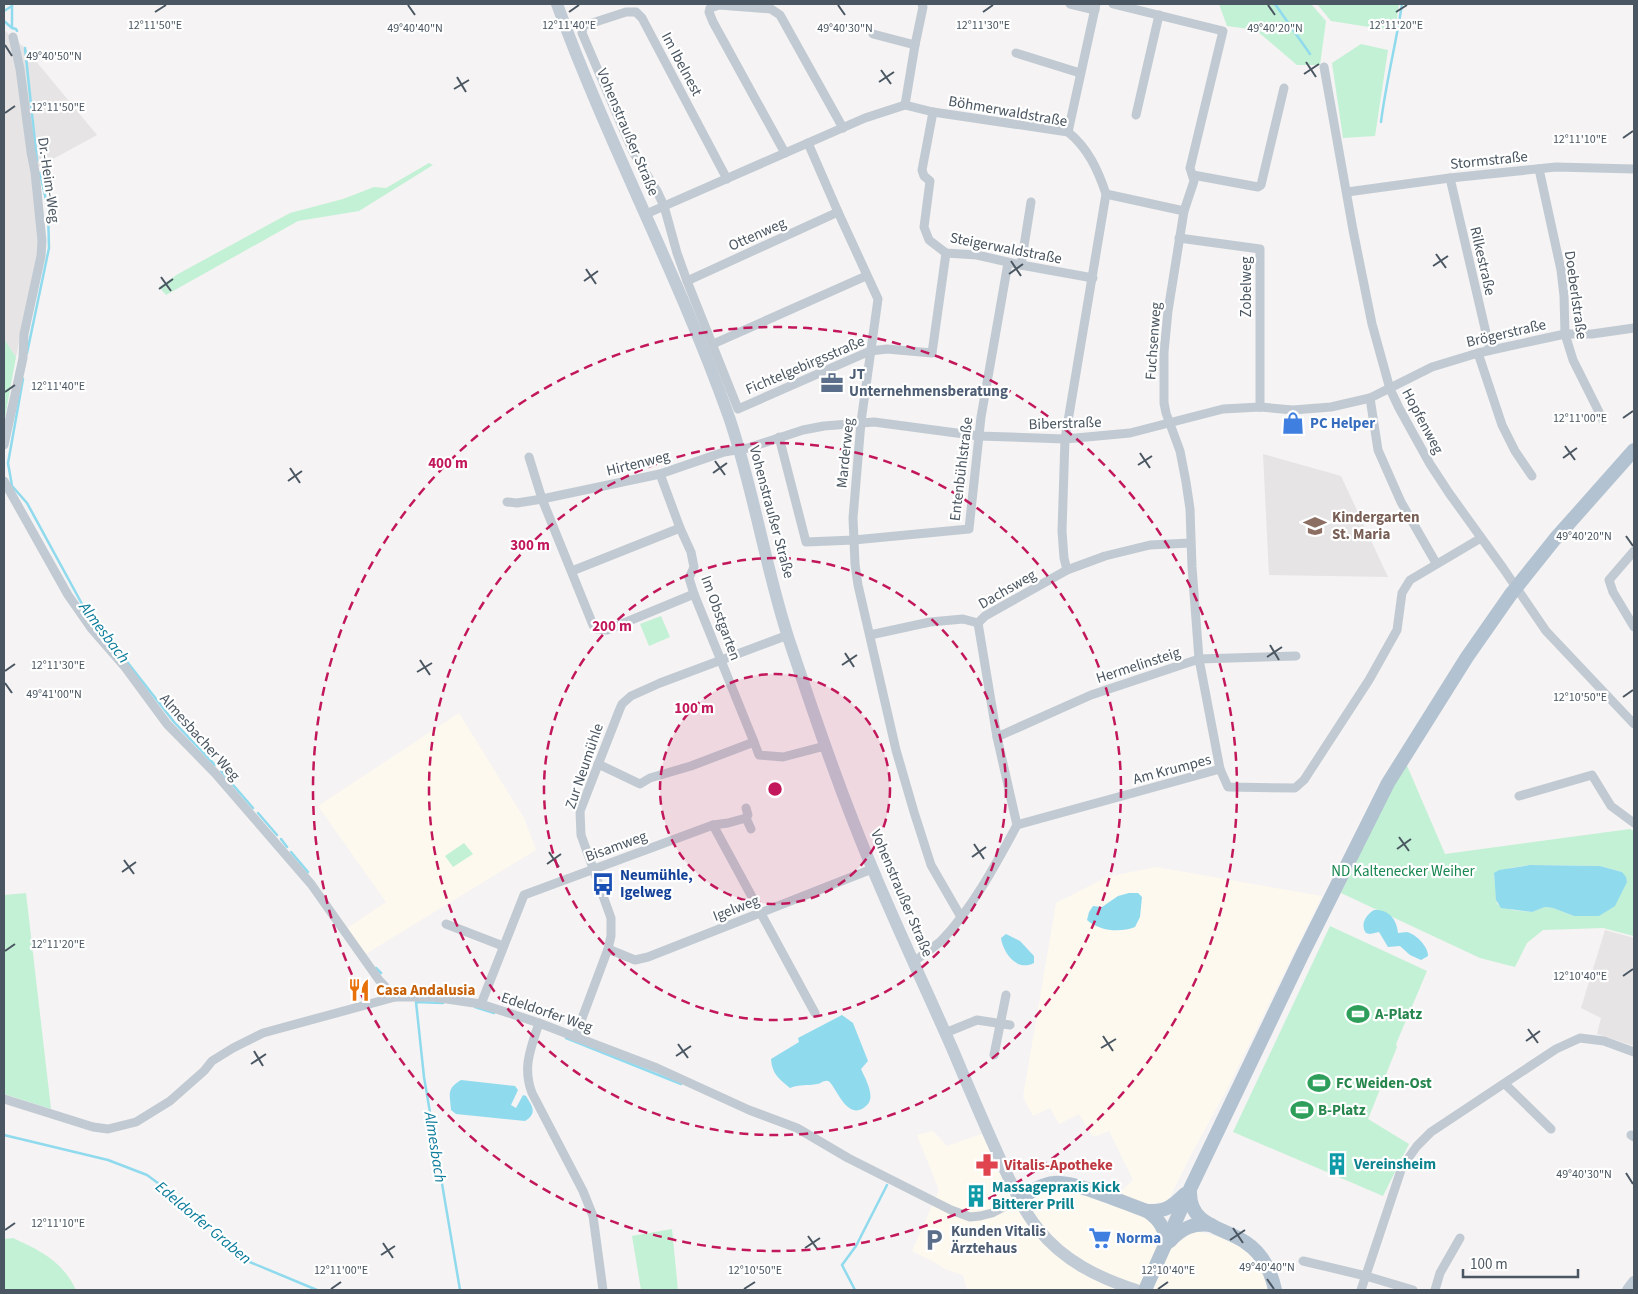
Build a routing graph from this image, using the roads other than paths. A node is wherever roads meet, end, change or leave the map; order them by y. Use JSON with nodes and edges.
{"nodes":[{"id":1,"x":557,"y":4,"type":"edge"},
{"id":2,"x":922,"y":4,"type":"edge"},
{"id":3,"x":1070,"y":4,"type":"edge"},
{"id":4,"x":1113,"y":4,"type":"edge"},
{"id":5,"x":772,"y":7,"type":"edge"},
{"id":6,"x":1095,"y":7,"type":"edge"},
{"id":7,"x":1159,"y":15,"type":"junction"},
{"id":8,"x":583,"y":26,"type":"joint"},
{"id":9,"x":873,"y":34,"type":"dead end"},
{"id":10,"x":13,"y":37,"type":"dead end"},
{"id":11,"x":915,"y":45,"type":"junction"},
{"id":12,"x":1016,"y":53,"type":"dead end"},
{"id":13,"x":1324,"y":67,"type":"dead end"},
{"id":14,"x":1080,"y":73,"type":"junction"},
{"id":15,"x":1284,"y":88,"type":"dead end"},
{"id":16,"x":905,"y":105,"type":"junction"},
{"id":17,"x":933,"y":112,"type":"junction"},
{"id":18,"x":1136,"y":115,"type":"dead end"},
{"id":19,"x":843,"y":128,"type":"junction"},
{"id":20,"x":1068,"y":132,"type":"junction"},
{"id":21,"x":808,"y":143,"type":"junction"},
{"id":22,"x":785,"y":153,"type":"junction"},
{"id":23,"x":1539,"y":169,"type":"junction"},
{"id":24,"x":1634,"y":169,"type":"edge"},
{"id":25,"x":1193,"y":175,"type":"junction"},
{"id":26,"x":1450,"y":178,"type":"junction"},
{"id":27,"x":727,"y":179,"type":"junction"},
{"id":28,"x":1347,"y":192,"type":"junction"},
{"id":29,"x":1106,"y":194,"type":"junction"},
{"id":30,"x":1031,"y":202,"type":"dead end"},
{"id":31,"x":664,"y":206,"type":"junction"},
{"id":32,"x":1184,"y":211,"type":"junction"},
{"id":33,"x":838,"y":212,"type":"junction"},
{"id":34,"x":646,"y":214,"type":"junction"},
{"id":35,"x":1179,"y":238,"type":"junction"},
{"id":36,"x":946,"y":254,"type":"junction"},
{"id":37,"x":1008,"y":263,"type":"junction"},
{"id":38,"x":1021,"y":265,"type":"junction"},
{"id":39,"x":866,"y":276,"type":"junction"},
{"id":40,"x":1093,"y":278,"type":"junction"},
{"id":41,"x":687,"y":281,"type":"junction"},
{"id":42,"x":1634,"y":328,"type":"edge"},
{"id":43,"x":1565,"y":334,"type":"junction"},
{"id":44,"x":713,"y":344,"type":"junction"},
{"id":45,"x":1490,"y":350,"type":"junction"},
{"id":46,"x":870,"y":351,"type":"junction"},
{"id":47,"x":1478,"y":353,"type":"junction"},
{"id":48,"x":1390,"y":388,"type":"junction"},
{"id":49,"x":1370,"y":398,"type":"junction"},
{"id":50,"x":1260,"y":407,"type":"junction"},
{"id":51,"x":738,"y":409,"type":"joint"},
{"id":52,"x":1603,"y":420,"type":"dead end"},
{"id":53,"x":862,"y":422,"type":"junction"},
{"id":54,"x":1169,"y":422,"type":"junction"},
{"id":55,"x":979,"y":436,"type":"junction"},
{"id":56,"x":779,"y":437,"type":"junction"},
{"id":57,"x":1065,"y":439,"type":"junction"},
{"id":58,"x":4,"y":445,"type":"edge"},
{"id":59,"x":739,"y":450,"type":"junction"},
{"id":60,"x":1634,"y":450,"type":"edge"},
{"id":61,"x":528,"y":457,"type":"dead end"},
{"id":62,"x":660,"y":474,"type":"junction"},
{"id":63,"x":1532,"y":476,"type":"dead end"},
{"id":64,"x":4,"y":480,"type":"edge"},
{"id":65,"x":542,"y":499,"type":"junction"},
{"id":66,"x":507,"y":502,"type":"dead end"},
{"id":67,"x":680,"y":528,"type":"junction"},
{"id":68,"x":1481,"y":538,"type":"junction"},
{"id":69,"x":854,"y":540,"type":"junction"},
{"id":70,"x":1190,"y":543,"type":"junction"},
{"id":71,"x":1634,"y":551,"type":"edge"},
{"id":72,"x":1436,"y":563,"type":"junction"},
{"id":73,"x":1067,"y":570,"type":"junction"},
{"id":74,"x":572,"y":571,"type":"junction"},
{"id":75,"x":694,"y":594,"type":"junction"},
{"id":76,"x":978,"y":623,"type":"junction"},
{"id":77,"x":1634,"y":627,"type":"edge"},
{"id":78,"x":788,"y":635,"type":"junction"},
{"id":79,"x":870,"y":635,"type":"junction"},
{"id":80,"x":1296,"y":656,"type":"dead end"},
{"id":81,"x":1200,"y":659,"type":"junction"},
{"id":82,"x":721,"y":660,"type":"junction"},
{"id":83,"x":1634,"y":724,"type":"edge"},
{"id":84,"x":997,"y":737,"type":"junction"},
{"id":85,"x":754,"y":742,"type":"junction"},
{"id":86,"x":825,"y":746,"type":"junction"},
{"id":87,"x":598,"y":764,"type":"junction"},
{"id":88,"x":1220,"y":769,"type":"junction"},
{"id":89,"x":1519,"y":796,"type":"dead end"},
{"id":90,"x":746,"y":808,"type":"dead end"},
{"id":91,"x":746,"y":818,"type":"junction"},
{"id":92,"x":1634,"y":823,"type":"edge"},
{"id":93,"x":713,"y":825,"type":"junction"},
{"id":94,"x":1017,"y":825,"type":"junction"},
{"id":95,"x":751,"y":829,"type":"dead end"},
{"id":96,"x":594,"y":869,"type":"junction"},
{"id":97,"x":872,"y":869,"type":"junction"},
{"id":98,"x":761,"y":913,"type":"junction"},
{"id":99,"x":961,"y":917,"type":"junction"},
{"id":100,"x":446,"y":924,"type":"dead end"},
{"id":101,"x":503,"y":946,"type":"junction"},
{"id":102,"x":608,"y":949,"type":"junction"},
{"id":103,"x":914,"y":962,"type":"junction"},
{"id":104,"x":1006,"y":995,"type":"dead end"},
{"id":105,"x":395,"y":998,"type":"junction"},
{"id":106,"x":481,"y":1004,"type":"junction"},
{"id":107,"x":815,"y":1012,"type":"dead end"},
{"id":108,"x":539,"y":1022,"type":"junction"},
{"id":109,"x":1000,"y":1023,"type":"junction"},
{"id":110,"x":1010,"y":1025,"type":"dead end"},
{"id":111,"x":945,"y":1033,"type":"junction"},
{"id":112,"x":576,"y":1036,"type":"junction"},
{"id":113,"x":1634,"y":1052,"type":"edge"},
{"id":114,"x":994,"y":1055,"type":"dead end"},
{"id":115,"x":1505,"y":1084,"type":"junction"},
{"id":116,"x":4,"y":1099,"type":"edge"},
{"id":117,"x":1551,"y":1129,"type":"dead end"},
{"id":118,"x":1190,"y":1189,"type":"junction"},
{"id":119,"x":1018,"y":1199,"type":"junction"},
{"id":120,"x":1147,"y":1211,"type":"junction"},
{"id":121,"x":1211,"y":1225,"type":"junction"},
{"id":122,"x":1460,"y":1238,"type":"dead end"},
{"id":123,"x":1166,"y":1244,"type":"junction"},
{"id":124,"x":1303,"y":1261,"type":"dead end"},
{"id":125,"x":1366,"y":1276,"type":"junction"},
{"id":126,"x":1634,"y":1282,"type":"edge"},
{"id":127,"x":603,"y":1290,"type":"edge"},
{"id":128,"x":1136,"y":1290,"type":"edge"},
{"id":129,"x":1145,"y":1290,"type":"edge"},
{"id":130,"x":1275,"y":1290,"type":"edge"},
{"id":131,"x":1361,"y":1290,"type":"edge"},
{"id":132,"x":1413,"y":1290,"type":"edge"},
{"id":133,"x":1435,"y":1290,"type":"edge"},
{"id":134,"x":1628,"y":1290,"type":"edge"}],
"edges":[{"from":1,"to":34,"type":"main road","name":"Vohenstraußer Straße"},
{"from":2,"to":11,"type":"street"},
{"from":3,"to":6,"type":"street"},
{"from":4,"to":7,"type":"street","name":"Fuchsenweg"},
{"from":5,"to":19,"type":"street"},
{"from":5,"to":22,"type":"street"},
{"from":6,"to":14,"type":"street"},
{"from":7,"to":18,"type":"street"},
{"from":7,"to":25,"type":"street","name":"Fuchsenweg"},
{"from":8,"to":27,"type":"street","name":"Im Ibelnest"},
{"from":8,"to":31,"type":"street","name":"Vohenstraußer Straße"},
{"from":9,"to":11,"type":"street"},
{"from":10,"to":58,"type":"street","name":"Dr.-Heim-Weg"},
{"from":11,"to":16,"type":"street"},
{"from":12,"to":14,"type":"street"},
{"from":13,"to":28,"type":"street","name":"Hopfenweg"},
{"from":14,"to":20,"type":"street"},
{"from":15,"to":25,"type":"street"},
{"from":16,"to":17,"type":"street","name":"Böhmerwaldstraße"},
{"from":16,"to":19,"type":"street"},
{"from":17,"to":20,"type":"street","name":"Böhmerwaldstraße"},
{"from":17,"to":36,"type":"street","name":"Steigerwaldstraße"},
{"from":19,"to":21,"type":"street"},
{"from":20,"to":29,"type":"street","name":"Böhmerwaldstraße"},
{"from":21,"to":22,"type":"street"},
{"from":21,"to":33,"type":"street","name":"Marderweg"},
{"from":22,"to":27,"type":"street"},
{"from":23,"to":24,"type":"street","name":"Stormstraße"},
{"from":23,"to":26,"type":"street","name":"Stormstraße"},
{"from":23,"to":43,"type":"street","name":"Doeberlstraße"},
{"from":25,"to":32,"type":"street","name":"Fuchsenweg"},
{"from":26,"to":28,"type":"street","name":"Stormstraße"},
{"from":26,"to":45,"type":"street","name":"Rilkestraße"},
{"from":27,"to":31,"type":"street"},
{"from":28,"to":48,"type":"street","name":"Hopfenweg"},
{"from":29,"to":32,"type":"street"},
{"from":29,"to":40,"type":"street","name":"Böhmerwaldstraße"},
{"from":30,"to":38,"type":"street"},
{"from":31,"to":34,"type":"street"},
{"from":31,"to":41,"type":"street","name":"Vohenstraußer Straße"},
{"from":32,"to":35,"type":"street","name":"Fuchsenweg"},
{"from":33,"to":39,"type":"street","name":"Marderweg"},
{"from":33,"to":41,"type":"street","name":"Ottenweg"},
{"from":34,"to":59,"type":"main road","name":"Vohenstraußer Straße"},
{"from":35,"to":50,"type":"street","name":"Zobelweg"},
{"from":35,"to":54,"type":"street","name":"Fuchsenweg"},
{"from":36,"to":37,"type":"street","name":"Steigerwaldstraße"},
{"from":36,"to":46,"type":"street","name":"Fichtelgebirgsstraße"},
{"from":37,"to":38,"type":"street","name":"Steigerwaldstraße"},
{"from":37,"to":55,"type":"street","name":"Entenbühlstraße"},
{"from":38,"to":40,"type":"street","name":"Steigerwaldstraße"},
{"from":39,"to":44,"type":"street"},
{"from":39,"to":46,"type":"street","name":"Marderweg"},
{"from":40,"to":57,"type":"street","name":"Böhmerwaldstraße"},
{"from":41,"to":44,"type":"street","name":"Vohenstraußer Straße"},
{"from":42,"to":43,"type":"street","name":"Brögerstraße"},
{"from":43,"to":45,"type":"street","name":"Brögerstraße"},
{"from":43,"to":52,"type":"street","name":"Doeberlstraße"},
{"from":44,"to":51,"type":"street","name":"Vohenstraußer Straße"},
{"from":45,"to":47,"type":"street","name":"Brögerstraße"},
{"from":46,"to":51,"type":"street","name":"Fichtelgebirgsstraße"},
{"from":46,"to":53,"type":"street","name":"Marderweg"},
{"from":47,"to":48,"type":"street","name":"Brögerstraße"},
{"from":47,"to":63,"type":"street"},
{"from":48,"to":49,"type":"street","name":"Biberstraße"},
{"from":48,"to":68,"type":"street","name":"Hopfenweg"},
{"from":49,"to":50,"type":"street","name":"Biberstraße"},
{"from":49,"to":72,"type":"street"},
{"from":50,"to":54,"type":"street","name":"Biberstraße"},
{"from":53,"to":55,"type":"street","name":"Biberstraße"},
{"from":53,"to":56,"type":"street","name":"Biberstraße"},
{"from":53,"to":69,"type":"street","name":"Marderweg"},
{"from":54,"to":57,"type":"street","name":"Biberstraße"},
{"from":54,"to":70,"type":"street","name":"Fuchsenweg"},
{"from":55,"to":57,"type":"street","name":"Biberstraße"},
{"from":55,"to":69,"type":"street","name":"Entenbühlstraße"},
{"from":56,"to":59,"type":"street","name":"Biberstraße"},
{"from":56,"to":69,"type":"street","name":"Entenbühlstraße"},
{"from":57,"to":73,"type":"street","name":"Böhmerwaldstraße"},
{"from":59,"to":62,"type":"street","name":"Hirtenweg"},
{"from":59,"to":78,"type":"main road","name":"Vohenstraußer Straße"},
{"from":60,"to":118,"type":"main road","bridge":true},
{"from":61,"to":65,"type":"street"},
{"from":62,"to":65,"type":"street","name":"Hirtenweg"},
{"from":62,"to":67,"type":"street","name":"Im Obstgarten"},
{"from":64,"to":105,"type":"street","name":"Almesbacher Weg"},
{"from":65,"to":66,"type":"street","name":"Hirtenweg"},
{"from":65,"to":74,"type":"street"},
{"from":67,"to":74,"type":"street"},
{"from":67,"to":75,"type":"street","name":"Im Obstgarten"},
{"from":68,"to":72,"type":"street","name":"Am Krumpes"},
{"from":68,"to":83,"type":"street","name":"Hopfenweg"},
{"from":69,"to":79,"type":"street","name":"Marderweg"},
{"from":70,"to":73,"type":"street","name":"Dachsweg"},
{"from":70,"to":81,"type":"street","name":"Fuchsenweg"},
{"from":71,"to":77,"type":"street"},
{"from":72,"to":88,"type":"street","name":"Am Krumpes"},
{"from":73,"to":76,"type":"street","name":"Dachsweg"},
{"from":74,"to":75,"type":"street"},
{"from":75,"to":82,"type":"street","name":"Im Obstgarten"},
{"from":76,"to":79,"type":"street"},
{"from":76,"to":84,"type":"street","name":"Dachsweg"},
{"from":78,"to":82,"type":"street","name":"Zur Neumühle"},
{"from":78,"to":86,"type":"main road","name":"Vohenstraußer Straße"},
{"from":79,"to":99,"type":"street","name":"Marderweg"},
{"from":80,"to":81,"type":"street","name":"Hermelinsteig"},
{"from":81,"to":84,"type":"street","name":"Hermelinsteig"},
{"from":81,"to":88,"type":"street","name":"Fuchsenweg"},
{"from":82,"to":85,"type":"street","name":"Im Obstgarten"},
{"from":82,"to":87,"type":"street","name":"Zur Neumühle"},
{"from":84,"to":94,"type":"street","name":"Dachsweg"},
{"from":85,"to":86,"type":"street","name":"Im Obstgarten"},
{"from":85,"to":87,"type":"street"},
{"from":86,"to":97,"type":"main road","name":"Vohenstraußer Straße"},
{"from":87,"to":96,"type":"street","name":"Zur Neumühle"},
{"from":88,"to":94,"type":"street","name":"Am Krumpes"},
{"from":89,"to":92,"type":"street"},
{"from":90,"to":91,"type":"street"},
{"from":91,"to":93,"type":"street","name":"Bisamweg"},
{"from":91,"to":95,"type":"street"},
{"from":93,"to":96,"type":"street","name":"Bisamweg"},
{"from":93,"to":98,"type":"street"},
{"from":94,"to":99,"type":"street"},
{"from":96,"to":101,"type":"street","name":"Bisamweg"},
{"from":96,"to":102,"type":"street","name":"Zur Neumühle"},
{"from":97,"to":98,"type":"street","name":"Igelweg"},
{"from":97,"to":103,"type":"main road","name":"Vohenstraußer Straße"},
{"from":98,"to":102,"type":"street","name":"Igelweg"},
{"from":98,"to":107,"type":"street"},
{"from":99,"to":103,"type":"street"},
{"from":100,"to":101,"type":"street"},
{"from":101,"to":106,"type":"street","name":"Bisamweg"},
{"from":102,"to":112,"type":"street","name":"Zur Neumühle"},
{"from":103,"to":111,"type":"main road","name":"Vohenstraußer Straße"},
{"from":104,"to":109,"type":"street"},
{"from":105,"to":106,"type":"street","name":"Edeldorfer Weg"},
{"from":105,"to":116,"type":"street","name":"Edeldorfer Weg"},
{"from":106,"to":108,"type":"street","name":"Edeldorfer Weg"},
{"from":108,"to":112,"type":"street","name":"Edeldorfer Weg"},
{"from":108,"to":127,"type":"street"},
{"from":109,"to":110,"type":"street"},
{"from":109,"to":111,"type":"street"},
{"from":109,"to":114,"type":"street"},
{"from":111,"to":119,"type":"main road","name":"Vohenstraußer Straße"},
{"from":112,"to":119,"type":"street","name":"Edeldorfer Weg"},
{"from":113,"to":115,"type":"street"},
{"from":115,"to":117,"type":"street"},
{"from":115,"to":125,"type":"street"},
{"from":118,"to":120,"type":"main road"},
{"from":118,"to":121,"type":"main road"},
{"from":118,"to":123,"type":"main road"},
{"from":119,"to":120,"type":"main road"},
{"from":119,"to":128,"type":"main road","name":"Vohenstraußer Straße"},
{"from":120,"to":123,"type":"main road"},
{"from":121,"to":123,"type":"main road"},
{"from":121,"to":130,"type":"main road"},
{"from":122,"to":133,"type":"street"},
{"from":123,"to":129,"type":"main road"},
{"from":124,"to":125,"type":"street"},
{"from":125,"to":131,"type":"street"},
{"from":125,"to":132,"type":"street"},
{"from":126,"to":134,"type":"main road"}]}
